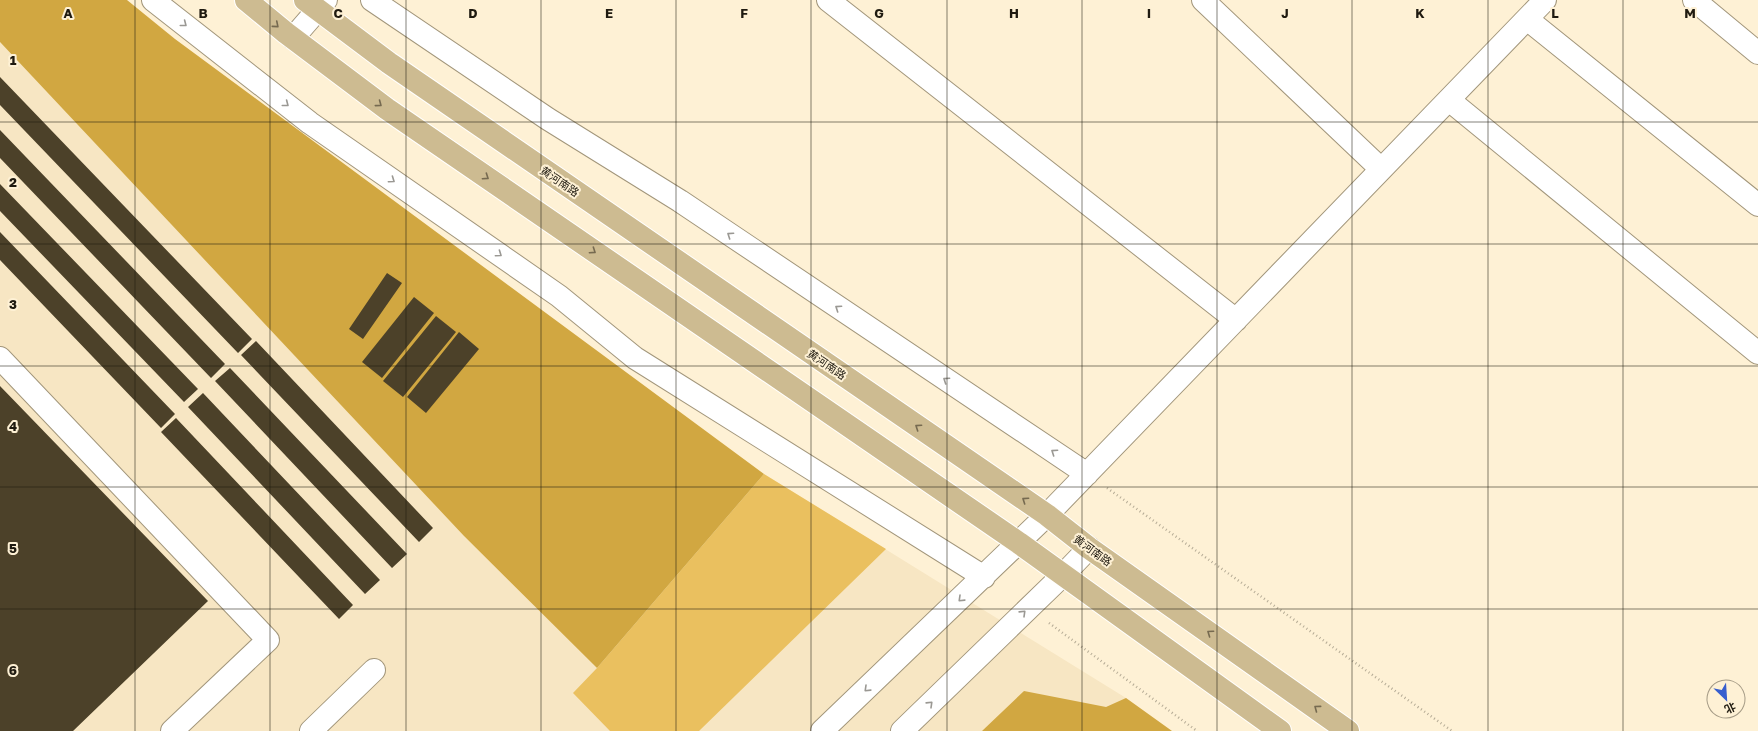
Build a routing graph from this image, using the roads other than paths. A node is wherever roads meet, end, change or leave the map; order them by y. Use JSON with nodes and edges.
{"nodes":[{"id":1,"x":153,"y":0,"type":"edge"},
{"id":2,"x":246,"y":0,"type":"edge"},
{"id":3,"x":372,"y":0,"type":"edge"},
{"id":4,"x":828,"y":0,"type":"edge"},
{"id":5,"x":1203,"y":0,"type":"edge"},
{"id":6,"x":1545,"y":0,"type":"edge"},
{"id":7,"x":1694,"y":0,"type":"edge"},
{"id":8,"x":316,"y":3,"type":"edge"},
{"id":9,"x":1527,"y":18,"type":"junction"},
{"id":10,"x":293,"y":38,"type":"junction"},
{"id":11,"x":1758,"y":53,"type":"edge"},
{"id":12,"x":1449,"y":100,"type":"junction"},
{"id":13,"x":1381,"y":169,"type":"junction"},
{"id":14,"x":1758,"y":205,"type":"edge"},
{"id":15,"x":1236,"y":320,"type":"junction"},
{"id":16,"x":1758,"y":353,"type":"edge"},
{"id":17,"x":0,"y":358,"type":"edge"},
{"id":18,"x":1086,"y":474,"type":"junction"},
{"id":19,"x":1047,"y":516,"type":"junction"},
{"id":20,"x":1020,"y":544,"type":"junction"},
{"id":21,"x":1089,"y":548,"type":"junction"},
{"id":22,"x":1063,"y":575,"type":"junction"},
{"id":23,"x":984,"y":577,"type":"junction"},
{"id":24,"x":374,"y":670,"type":"dead end"},
{"id":25,"x":172,"y":731,"type":"edge"},
{"id":26,"x":311,"y":731,"type":"edge"},
{"id":27,"x":822,"y":731,"type":"edge"},
{"id":28,"x":902,"y":731,"type":"edge"},
{"id":29,"x":1280,"y":731,"type":"edge"},
{"id":30,"x":1348,"y":731,"type":"edge"}],
"edges":[{"from":1,"to":23,"type":"street","one_way":true},
{"from":2,"to":10,"type":"main road","one_way":true},
{"from":18,"to":3,"type":"street","one_way":true},
{"from":4,"to":15,"type":"street"},
{"from":5,"to":13,"type":"street"},
{"from":6,"to":9,"type":"street"},
{"from":7,"to":11,"type":"street"},
{"from":8,"to":10,"type":"street"},
{"from":19,"to":8,"type":"main road","name":"黄河南路","one_way":true},
{"from":9,"to":12,"type":"street"},
{"from":9,"to":14,"type":"street"},
{"from":10,"to":20,"type":"main road","one_way":true},
{"from":12,"to":13,"type":"street"},
{"from":12,"to":16,"type":"street"},
{"from":13,"to":15,"type":"street"},
{"from":15,"to":18,"type":"street"},
{"from":17,"to":25,"type":"street"},
{"from":18,"to":19,"type":"street"},
{"from":19,"to":20,"type":"street"},
{"from":19,"to":21,"type":"main road","name":"黄河南路"},
{"from":20,"to":22,"type":"main road"},
{"from":20,"to":23,"type":"street"},
{"from":21,"to":22,"type":"street"},
{"from":30,"to":21,"type":"main road","name":"黄河南路","one_way":true},
{"from":28,"to":22,"type":"street","one_way":true},
{"from":22,"to":29,"type":"main road"},
{"from":23,"to":27,"type":"street","one_way":true},
{"from":24,"to":26,"type":"street"}]}
